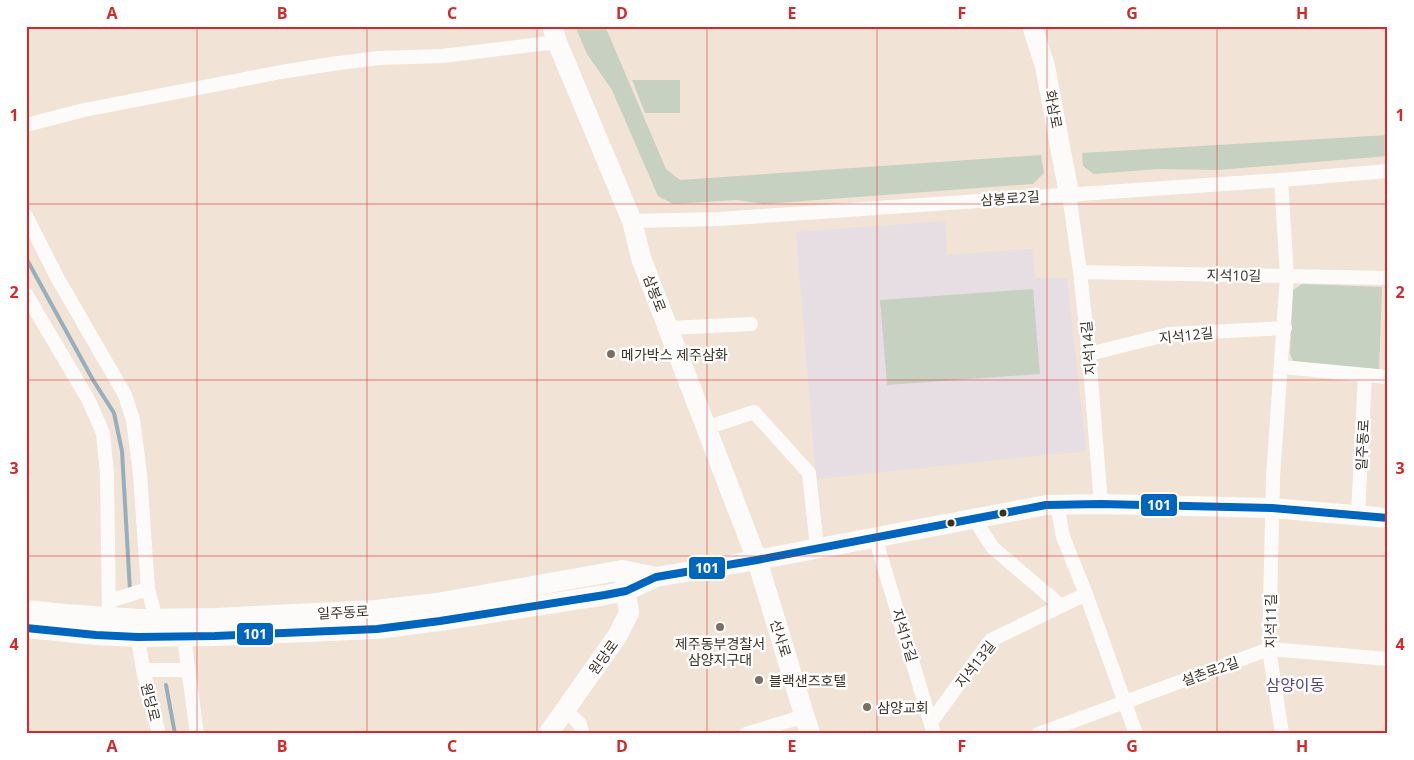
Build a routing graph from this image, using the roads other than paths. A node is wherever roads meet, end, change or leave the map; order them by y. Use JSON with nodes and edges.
{"nodes":[{"id":1,"x":1032,"y":26,"type":"edge"},
{"id":2,"x":555,"y":34,"type":"edge"},
{"id":3,"x":26,"y":125,"type":"edge"},
{"id":4,"x":1388,"y":171,"type":"edge"},
{"id":5,"x":1281,"y":180,"type":"junction"},
{"id":6,"x":1069,"y":194,"type":"junction"},
{"id":7,"x":26,"y":216,"type":"edge"},
{"id":8,"x":632,"y":221,"type":"junction"},
{"id":9,"x":1080,"y":272,"type":"junction"},
{"id":10,"x":1287,"y":276,"type":"junction"},
{"id":11,"x":1388,"y":278,"type":"edge"},
{"id":12,"x":26,"y":294,"type":"edge"},
{"id":13,"x":751,"y":324,"type":"dead end"},
{"id":14,"x":669,"y":328,"type":"junction"},
{"id":15,"x":1284,"y":328,"type":"junction"},
{"id":16,"x":1089,"y":354,"type":"junction"},
{"id":17,"x":1282,"y":367,"type":"junction"},
{"id":18,"x":1365,"y":375,"type":"junction"},
{"id":19,"x":1388,"y":377,"type":"edge"},
{"id":20,"x":706,"y":428,"type":"junction"},
{"id":21,"x":1057,"y":504,"type":"junction"},
{"id":22,"x":1101,"y":504,"type":"junction"},
{"id":23,"x":1272,"y":508,"type":"junction"},
{"id":24,"x":1358,"y":515,"type":"junction"},
{"id":25,"x":1388,"y":518,"type":"edge"},
{"id":26,"x":974,"y":519,"type":"junction"},
{"id":27,"x":875,"y":537,"type":"junction"},
{"id":28,"x":817,"y":548,"type":"junction"},
{"id":29,"x":757,"y":560,"type":"junction"},
{"id":30,"x":622,"y":570,"type":"junction"},
{"id":31,"x":656,"y":577,"type":"junction"},
{"id":32,"x":148,"y":589,"type":"junction"},
{"id":33,"x":626,"y":591,"type":"junction"},
{"id":34,"x":1086,"y":594,"type":"junction"},
{"id":35,"x":1060,"y":605,"type":"junction"},
{"id":36,"x":109,"y":609,"type":"junction"},
{"id":37,"x":26,"y":610,"type":"edge"},
{"id":38,"x":156,"y":618,"type":"junction"},
{"id":39,"x":26,"y":628,"type":"edge"},
{"id":40,"x":138,"y":637,"type":"junction"},
{"id":41,"x":184,"y":637,"type":"junction"},
{"id":42,"x":1269,"y":649,"type":"junction"},
{"id":43,"x":1388,"y":658,"type":"edge"},
{"id":44,"x":143,"y":670,"type":"junction"},
{"id":45,"x":187,"y":670,"type":"junction"},
{"id":46,"x":1126,"y":702,"type":"junction"},
{"id":47,"x":565,"y":710,"type":"junction"},
{"id":48,"x":808,"y":725,"type":"edge"},
{"id":49,"x":933,"y":728,"type":"edge"},
{"id":50,"x":159,"y":734,"type":"edge"},
{"id":51,"x":197,"y":734,"type":"edge"},
{"id":52,"x":548,"y":734,"type":"edge"},
{"id":53,"x":583,"y":734,"type":"edge"},
{"id":54,"x":746,"y":734,"type":"edge"},
{"id":55,"x":1038,"y":734,"type":"edge"},
{"id":56,"x":1136,"y":734,"type":"edge"},
{"id":57,"x":1282,"y":734,"type":"edge"}],
"edges":[{"from":1,"to":6,"type":"main road","name":"화삼로"},
{"from":2,"to":3,"type":"street"},
{"from":2,"to":8,"type":"main road","name":"삼봉로"},
{"from":4,"to":5,"type":"street","name":"삼봉로2길"},
{"from":5,"to":6,"type":"street","name":"삼봉로2길"},
{"from":5,"to":10,"type":"street"},
{"from":6,"to":8,"type":"street","name":"삼봉로2길"},
{"from":6,"to":9,"type":"street","name":"지석14길"},
{"from":7,"to":32,"type":"street"},
{"from":8,"to":14,"type":"main road","name":"삼봉로"},
{"from":9,"to":10,"type":"street","name":"지석10길"},
{"from":9,"to":16,"type":"street","name":"지석14길"},
{"from":10,"to":11,"type":"street","name":"지석10길"},
{"from":10,"to":15,"type":"street"},
{"from":12,"to":36,"type":"street"},
{"from":13,"to":14,"type":"street"},
{"from":14,"to":20,"type":"main road","name":"삼봉로"},
{"from":15,"to":16,"type":"street","name":"지석12길"},
{"from":15,"to":17,"type":"street"},
{"from":16,"to":22,"type":"street","name":"지석14길"},
{"from":17,"to":18,"type":"street"},
{"from":17,"to":23,"type":"street"},
{"from":18,"to":19,"type":"street"},
{"from":18,"to":24,"type":"street","name":"일주동로"},
{"from":20,"to":28,"type":"street"},
{"from":20,"to":29,"type":"main road","name":"삼봉로"},
{"from":21,"to":22,"type":"main road","name":"일주동로"},
{"from":21,"to":26,"type":"main road","name":"일주동로"},
{"from":21,"to":34,"type":"street"},
{"from":22,"to":23,"type":"main road","name":"일주동로"},
{"from":23,"to":24,"type":"main road","name":"일주동로"},
{"from":23,"to":42,"type":"street","name":"지석11길"},
{"from":24,"to":25,"type":"main road","name":"일주동로"},
{"from":26,"to":27,"type":"main road","name":"일주동로"},
{"from":26,"to":35,"type":"street"},
{"from":27,"to":28,"type":"main road","name":"일주동로"},
{"from":27,"to":49,"type":"street","name":"지석15길"},
{"from":28,"to":29,"type":"main road","name":"일주동로"},
{"from":29,"to":31,"type":"main road","name":"일주동로"},
{"from":29,"to":48,"type":"main road","name":"선사로"},
{"from":30,"to":31,"type":"main road","name":"일주동로"},
{"from":30,"to":33,"type":"main road","name":"원당로"},
{"from":30,"to":38,"type":"main road","name":"일주동로"},
{"from":31,"to":33,"type":"main road","name":"일주동로"},
{"from":32,"to":36,"type":"street"},
{"from":32,"to":38,"type":"street"},
{"from":33,"to":41,"type":"main road","name":"일주동로"},
{"from":33,"to":47,"type":"main road","name":"원당로"},
{"from":34,"to":35,"type":"street","name":"지석13길"},
{"from":34,"to":46,"type":"street"},
{"from":35,"to":49,"type":"street","name":"지석13길"},
{"from":36,"to":37,"type":"main road","name":"일주동로"},
{"from":36,"to":38,"type":"main road","name":"일주동로"},
{"from":39,"to":40,"type":"main road","name":"일주동로"},
{"from":40,"to":41,"type":"main road","name":"일주동로"},
{"from":40,"to":44,"type":"street","name":"원당로"},
{"from":41,"to":45,"type":"street"},
{"from":42,"to":43,"type":"street","name":"설촌로2길"},
{"from":42,"to":46,"type":"street","name":"설촌로2길"},
{"from":42,"to":57,"type":"street","name":"지석11길"},
{"from":44,"to":45,"type":"street"},
{"from":44,"to":50,"type":"street","name":"원당로"},
{"from":45,"to":51,"type":"street"},
{"from":46,"to":55,"type":"street","name":"설촌로2길"},
{"from":46,"to":56,"type":"street"},
{"from":47,"to":52,"type":"main road","name":"원당로"},
{"from":47,"to":53,"type":"street"},
{"from":48,"to":54,"type":"street","name":"선사로"}]}
